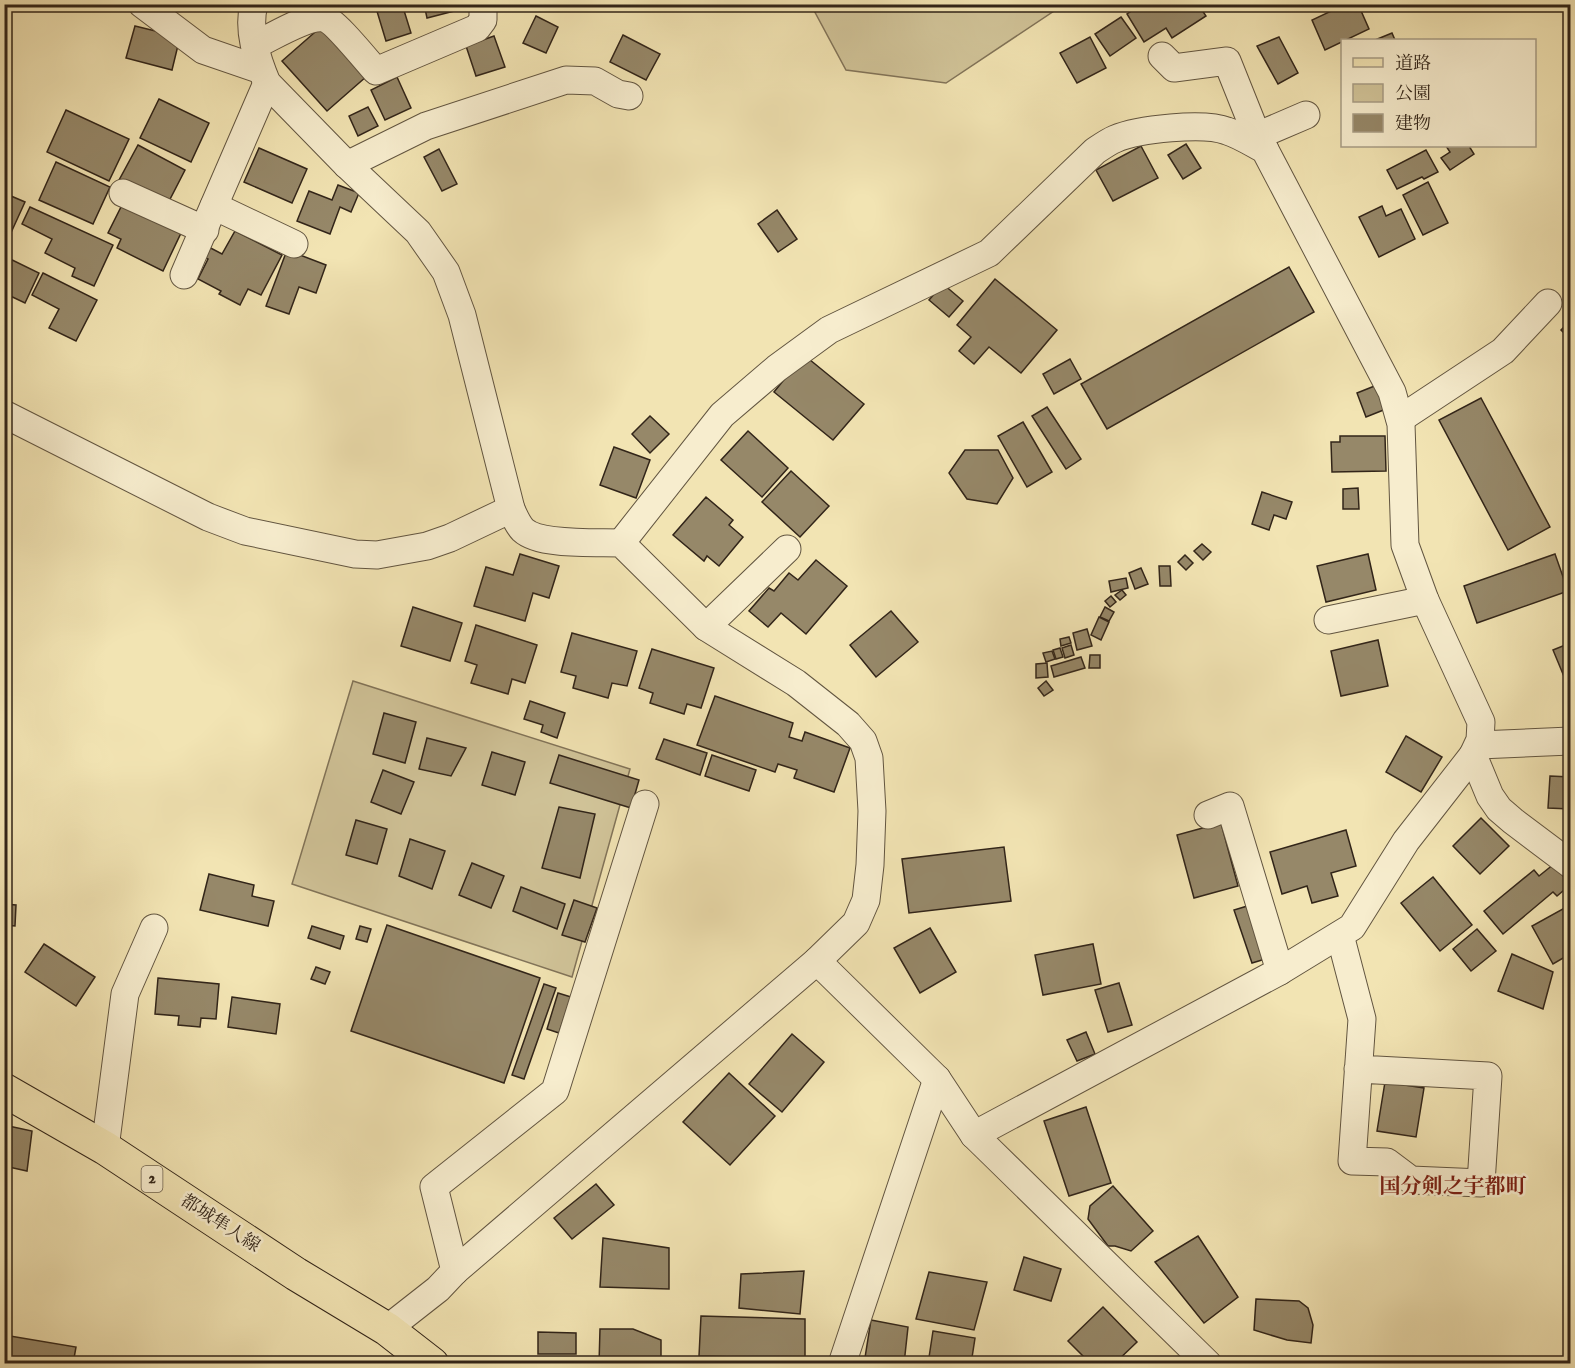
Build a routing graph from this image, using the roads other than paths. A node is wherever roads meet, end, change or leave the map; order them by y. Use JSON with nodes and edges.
{"nodes":[{"id":1,"x":142,"y":4,"type":"edge"},
{"id":2,"x":254,"y":4,"type":"edge"},
{"id":3,"x":483,"y":4,"type":"edge"},
{"id":4,"x":1162,"y":56,"type":"dead end"},
{"id":5,"x":261,"y":66,"type":"junction"},
{"id":6,"x":629,"y":96,"type":"dead end"},
{"id":7,"x":1306,"y":115,"type":"dead end"},
{"id":8,"x":1261,"y":143,"type":"junction"},
{"id":9,"x":347,"y":165,"type":"junction"},
{"id":10,"x":123,"y":193,"type":"dead end"},
{"id":11,"x":209,"y":218,"type":"junction"},
{"id":12,"x":294,"y":244,"type":"dead end"},
{"id":13,"x":184,"y":275,"type":"dead end"},
{"id":14,"x":1548,"y":303,"type":"dead end"},
{"id":15,"x":4,"y":414,"type":"edge"},
{"id":16,"x":1400,"y":419,"type":"junction"},
{"id":17,"x":511,"y":509,"type":"junction"},
{"id":18,"x":621,"y":543,"type":"junction"},
{"id":19,"x":788,"y":549,"type":"dead end"},
{"id":20,"x":1425,"y":600,"type":"junction"},
{"id":21,"x":1328,"y":620,"type":"dead end"},
{"id":22,"x":706,"y":627,"type":"junction"},
{"id":23,"x":1570,"y":741,"type":"edge"},
{"id":24,"x":1476,"y":750,"type":"junction"},
{"id":25,"x":645,"y":804,"type":"dead end"},
{"id":26,"x":1208,"y":815,"type":"dead end"},
{"id":27,"x":1570,"y":864,"type":"edge"},
{"id":28,"x":154,"y":928,"type":"dead end"},
{"id":29,"x":1340,"y":936,"type":"junction"},
{"id":30,"x":817,"y":961,"type":"junction"},
{"id":31,"x":1281,"y":971,"type":"junction"},
{"id":32,"x":1358,"y":1070,"type":"junction"},
{"id":33,"x":937,"y":1079,"type":"junction"},
{"id":34,"x":4,"y":1090,"type":"edge"},
{"id":35,"x":974,"y":1135,"type":"junction"},
{"id":36,"x":105,"y":1148,"type":"junction"},
{"id":37,"x":455,"y":1271,"type":"junction"},
{"id":38,"x":387,"y":1329,"type":"junction"},
{"id":39,"x":432,"y":1364,"type":"edge"},
{"id":40,"x":842,"y":1364,"type":"edge"},
{"id":41,"x":1208,"y":1364,"type":"edge"}],
"edges":[{"from":1,"to":5,"type":"street"},
{"from":2,"to":5,"type":"street"},
{"from":3,"to":5,"type":"street"},
{"from":4,"to":8,"type":"street"},
{"from":5,"to":9,"type":"street"},
{"from":5,"to":11,"type":"street"},
{"from":6,"to":9,"type":"street"},
{"from":7,"to":8,"type":"street"},
{"from":8,"to":16,"type":"street"},
{"from":8,"to":18,"type":"street"},
{"from":9,"to":17,"type":"street"},
{"from":10,"to":11,"type":"street"},
{"from":11,"to":12,"type":"street"},
{"from":11,"to":13,"type":"street"},
{"from":14,"to":16,"type":"street"},
{"from":15,"to":17,"type":"street"},
{"from":16,"to":20,"type":"street"},
{"from":17,"to":18,"type":"street"},
{"from":18,"to":22,"type":"street"},
{"from":19,"to":22,"type":"street"},
{"from":20,"to":21,"type":"street"},
{"from":20,"to":24,"type":"street"},
{"from":22,"to":30,"type":"street"},
{"from":23,"to":24,"type":"street"},
{"from":24,"to":27,"type":"street"},
{"from":24,"to":29,"type":"street"},
{"from":25,"to":37,"type":"street"},
{"from":26,"to":31,"type":"street"},
{"from":28,"to":36,"type":"street"},
{"from":29,"to":31,"type":"street"},
{"from":29,"to":32,"type":"street"},
{"from":30,"to":33,"type":"street"},
{"from":30,"to":37,"type":"street"},
{"from":31,"to":35,"type":"street"},
{"from":32,"to":32,"type":"street"},
{"from":33,"to":35,"type":"street"},
{"from":33,"to":40,"type":"street"},
{"from":34,"to":36,"type":"main road","name":"都城隼人線","number":"2"},
{"from":35,"to":41,"type":"street"},
{"from":36,"to":38,"type":"main road","name":"都城隼人線","number":"2"},
{"from":37,"to":38,"type":"street"},
{"from":38,"to":39,"type":"main road","name":"都城隼人線","number":"2"}]}
